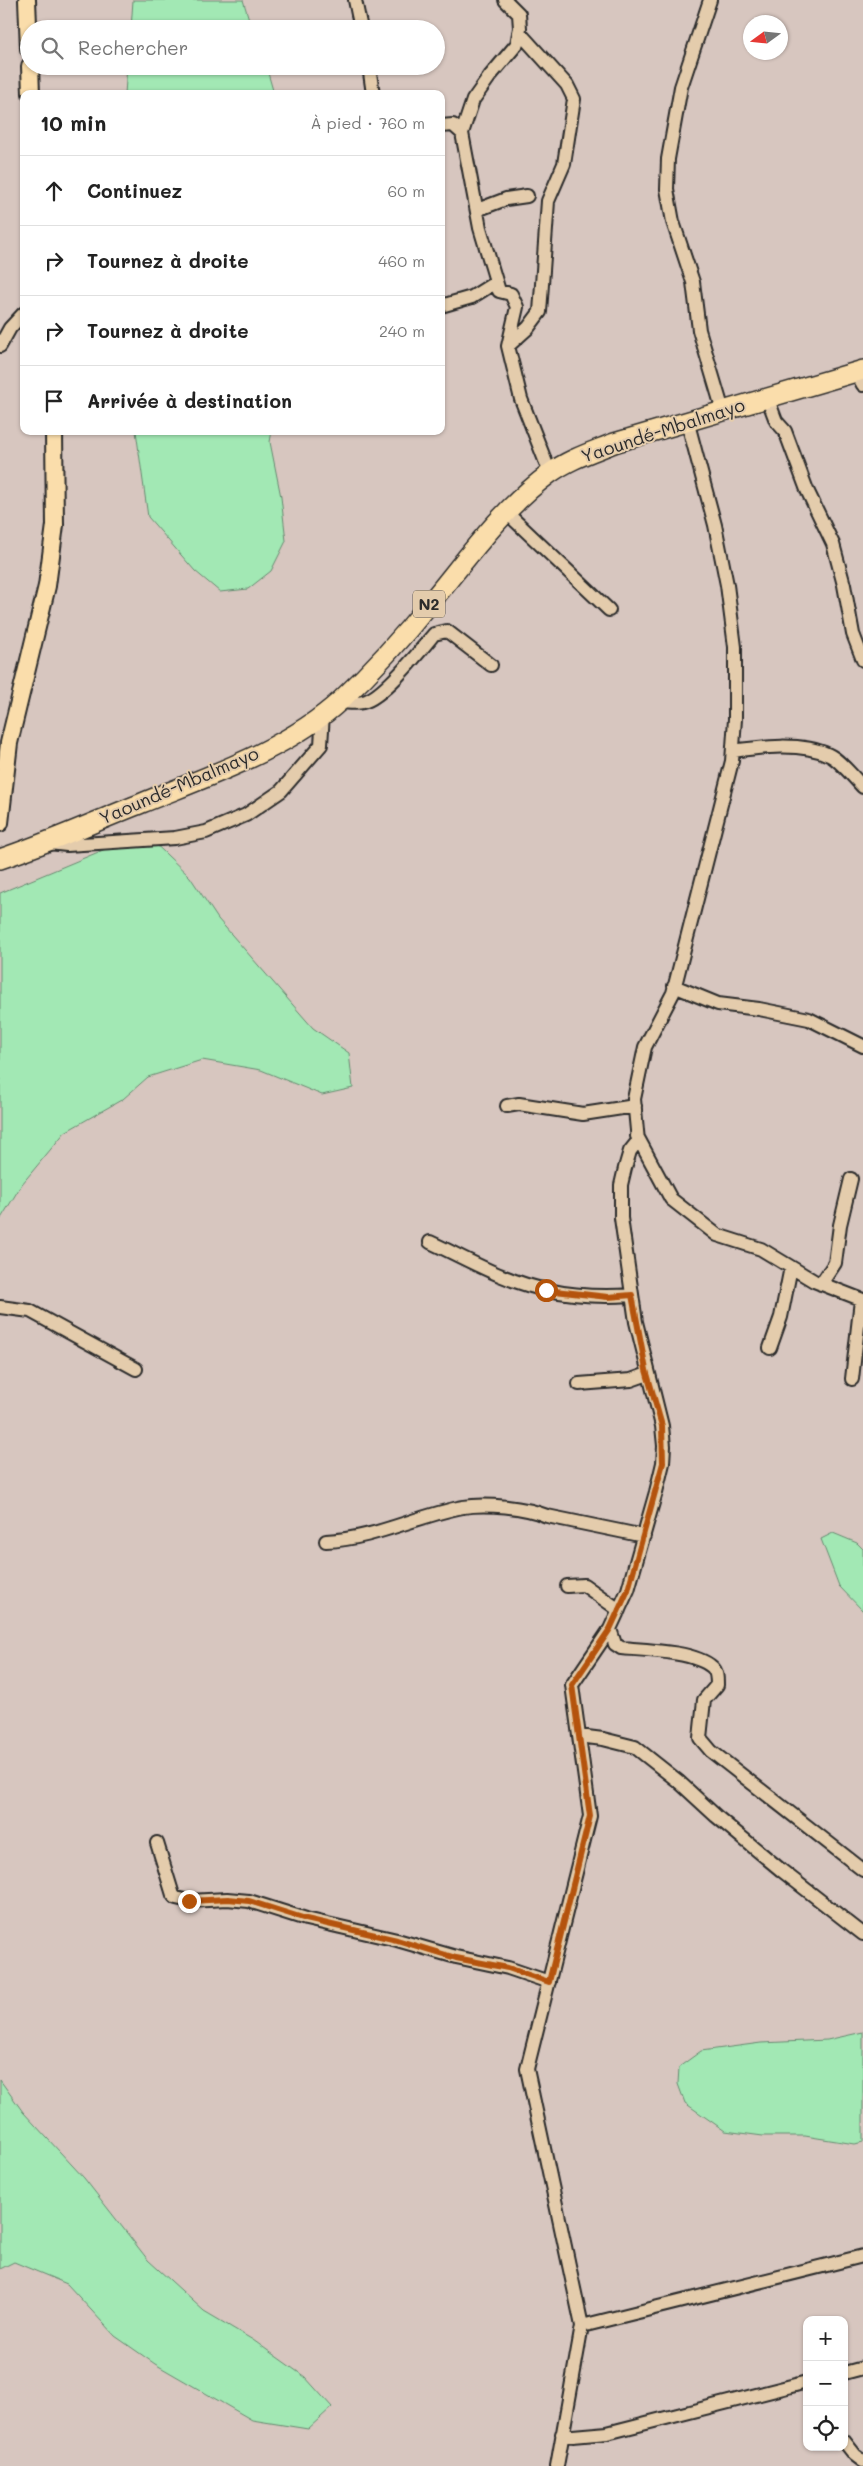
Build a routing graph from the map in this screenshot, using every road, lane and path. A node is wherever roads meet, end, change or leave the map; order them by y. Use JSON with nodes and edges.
{"nodes":[{"id":1,"x":26,"y":0,"type":"edge"},
{"id":2,"x":356,"y":0,"type":"edge"},
{"id":3,"x":505,"y":0,"type":"edge"},
{"id":4,"x":710,"y":0,"type":"edge"},
{"id":5,"x":27,"y":20,"type":"edge"},
{"id":6,"x":359,"y":20,"type":"edge"},
{"id":7,"x":520,"y":32,"type":"junction"},
{"id":8,"x":30,"y":75,"type":"edge"},
{"id":9,"x":370,"y":75,"type":"edge"},
{"id":10,"x":31,"y":90,"type":"edge"},
{"id":11,"x":372,"y":90,"type":"edge"},
{"id":12,"x":445,"y":126,"type":"edge"},
{"id":13,"x":462,"y":133,"type":"junction"},
{"id":14,"x":527,"y":196,"type":"dead end"},
{"id":15,"x":477,"y":210,"type":"junction"},
{"id":16,"x":496,"y":282,"type":"junction"},
{"id":17,"x":445,"y":305,"type":"edge"},
{"id":18,"x":20,"y":317,"type":"edge"},
{"id":19,"x":0,"y":346,"type":"edge"},
{"id":20,"x":508,"y":346,"type":"junction"},
{"id":21,"x":861,"y":375,"type":"edge"},
{"id":22,"x":767,"y":397,"type":"junction"},
{"id":23,"x":723,"y":411,"type":"junction"},
{"id":24,"x":687,"y":420,"type":"junction"},
{"id":25,"x":54,"y":435,"type":"edge"},
{"id":26,"x":550,"y":473,"type":"junction"},
{"id":27,"x":506,"y":512,"type":"junction"},
{"id":28,"x":609,"y":610,"type":"dead end"},
{"id":29,"x":863,"y":660,"type":"edge"},
{"id":30,"x":492,"y":665,"type":"dead end"},
{"id":31,"x":339,"y":702,"type":"junction"},
{"id":32,"x":323,"y":714,"type":"junction"},
{"id":33,"x":733,"y":751,"type":"junction"},
{"id":34,"x":863,"y":787,"type":"edge"},
{"id":35,"x":0,"y":823,"type":"edge"},
{"id":36,"x":47,"y":843,"type":"junction"},
{"id":37,"x":0,"y":859,"type":"edge"},
{"id":38,"x":674,"y":986,"type":"junction"},
{"id":39,"x":863,"y":1046,"type":"edge"},
{"id":40,"x":507,"y":1106,"type":"dead end"},
{"id":41,"x":635,"y":1106,"type":"junction"},
{"id":42,"x":637,"y":1136,"type":"junction"},
{"id":43,"x":851,"y":1178,"type":"dead end"},
{"id":44,"x":430,"y":1242,"type":"dead end"},
{"id":45,"x":791,"y":1267,"type":"junction"},
{"id":46,"x":821,"y":1284,"type":"junction"},
{"id":47,"x":632,"y":1295,"type":"junction"},
{"id":48,"x":862,"y":1300,"type":"edge"},
{"id":49,"x":0,"y":1307,"type":"edge"},
{"id":50,"x":770,"y":1348,"type":"dead end"},
{"id":51,"x":136,"y":1369,"type":"dead end"},
{"id":52,"x":648,"y":1374,"type":"junction"},
{"id":53,"x":852,"y":1379,"type":"dead end"},
{"id":54,"x":579,"y":1384,"type":"dead end"},
{"id":55,"x":644,"y":1536,"type":"junction"},
{"id":56,"x":326,"y":1541,"type":"dead end"},
{"id":57,"x":568,"y":1586,"type":"dead end"},
{"id":58,"x":619,"y":1610,"type":"junction"},
{"id":59,"x":610,"y":1629,"type":"junction"},
{"id":60,"x":579,"y":1736,"type":"junction"},
{"id":61,"x":157,"y":1843,"type":"dead end"},
{"id":62,"x":863,"y":1870,"type":"edge"},
{"id":63,"x":863,"y":1934,"type":"edge"},
{"id":64,"x":549,"y":1982,"type":"junction"},
{"id":65,"x":863,"y":2256,"type":"edge"},
{"id":66,"x":582,"y":2326,"type":"junction"},
{"id":67,"x":863,"y":2368,"type":"edge"},
{"id":68,"x":848,"y":2372,"type":"edge"},
{"id":69,"x":803,"y":2383,"type":"edge"},
{"id":70,"x":562,"y":2434,"type":"junction"},
{"id":71,"x":848,"y":2447,"type":"edge"},
{"id":72,"x":863,"y":2461,"type":"edge"},
{"id":73,"x":557,"y":2466,"type":"edge"}],
"edges":[{"from":1,"to":5,"type":"main road"},
{"from":2,"to":6,"type":"street"},
{"from":3,"to":7,"type":"street"},
{"from":4,"to":23,"type":"street"},
{"from":7,"to":13,"type":"street"},
{"from":7,"to":20,"type":"street"},
{"from":8,"to":10,"type":"main road"},
{"from":9,"to":11,"type":"street"},
{"from":12,"to":13,"type":"street"},
{"from":13,"to":15,"type":"street"},
{"from":14,"to":15,"type":"street"},
{"from":15,"to":16,"type":"street"},
{"from":16,"to":17,"type":"street"},
{"from":16,"to":20,"type":"street"},
{"from":18,"to":19,"type":"street"},
{"from":20,"to":26,"type":"street"},
{"from":21,"to":22,"type":"highway","name":"Yaoundé-Mbalmayo","number":"N2"},
{"from":22,"to":23,"type":"highway","name":"Yaoundé-Mbalmayo","number":"N2"},
{"from":22,"to":29,"type":"street"},
{"from":23,"to":24,"type":"highway","name":"Yaoundé-Mbalmayo","number":"N2"},
{"from":24,"to":26,"type":"highway","name":"Yaoundé-Mbalmayo","number":"N2"},
{"from":24,"to":33,"type":"street"},
{"from":25,"to":35,"type":"main road"},
{"from":26,"to":27,"type":"highway","name":"Yaoundé-Mbalmayo","number":"N2"},
{"from":27,"to":28,"type":"street"},
{"from":27,"to":31,"type":"highway","name":"Yaoundé-Mbalmayo","number":"N2"},
{"from":30,"to":31,"type":"street"},
{"from":31,"to":32,"type":"highway","name":"Yaoundé-Mbalmayo","number":"N2"},
{"from":32,"to":36,"type":"highway","name":"Yaoundé-Mbalmayo","number":"N2"},
{"from":32,"to":36,"type":"street"},
{"from":33,"to":34,"type":"street"},
{"from":33,"to":38,"type":"street"},
{"from":36,"to":37,"type":"highway","name":"Yaoundé-Mbalmayo","number":"N2"},
{"from":38,"to":39,"type":"street"},
{"from":38,"to":41,"type":"street"},
{"from":40,"to":41,"type":"street"},
{"from":41,"to":42,"type":"street"},
{"from":42,"to":45,"type":"street"},
{"from":42,"to":47,"type":"street"},
{"from":43,"to":46,"type":"street"},
{"from":44,"to":47,"type":"street"},
{"from":45,"to":46,"type":"street"},
{"from":45,"to":50,"type":"street"},
{"from":46,"to":48,"type":"street"},
{"from":47,"to":52,"type":"street"},
{"from":48,"to":53,"type":"street"},
{"from":49,"to":51,"type":"street"},
{"from":52,"to":54,"type":"street"},
{"from":52,"to":55,"type":"street"},
{"from":55,"to":56,"type":"street"},
{"from":55,"to":58,"type":"street"},
{"from":57,"to":58,"type":"street"},
{"from":58,"to":59,"type":"street"},
{"from":59,"to":60,"type":"street"},
{"from":59,"to":62,"type":"street"},
{"from":60,"to":63,"type":"street"},
{"from":60,"to":64,"type":"street"},
{"from":61,"to":64,"type":"street"},
{"from":64,"to":66,"type":"street"},
{"from":65,"to":66,"type":"street"},
{"from":66,"to":70,"type":"street"},
{"from":67,"to":68,"type":"street"},
{"from":69,"to":70,"type":"street"},
{"from":70,"to":73,"type":"street"},
{"from":71,"to":72,"type":"street"}]}
